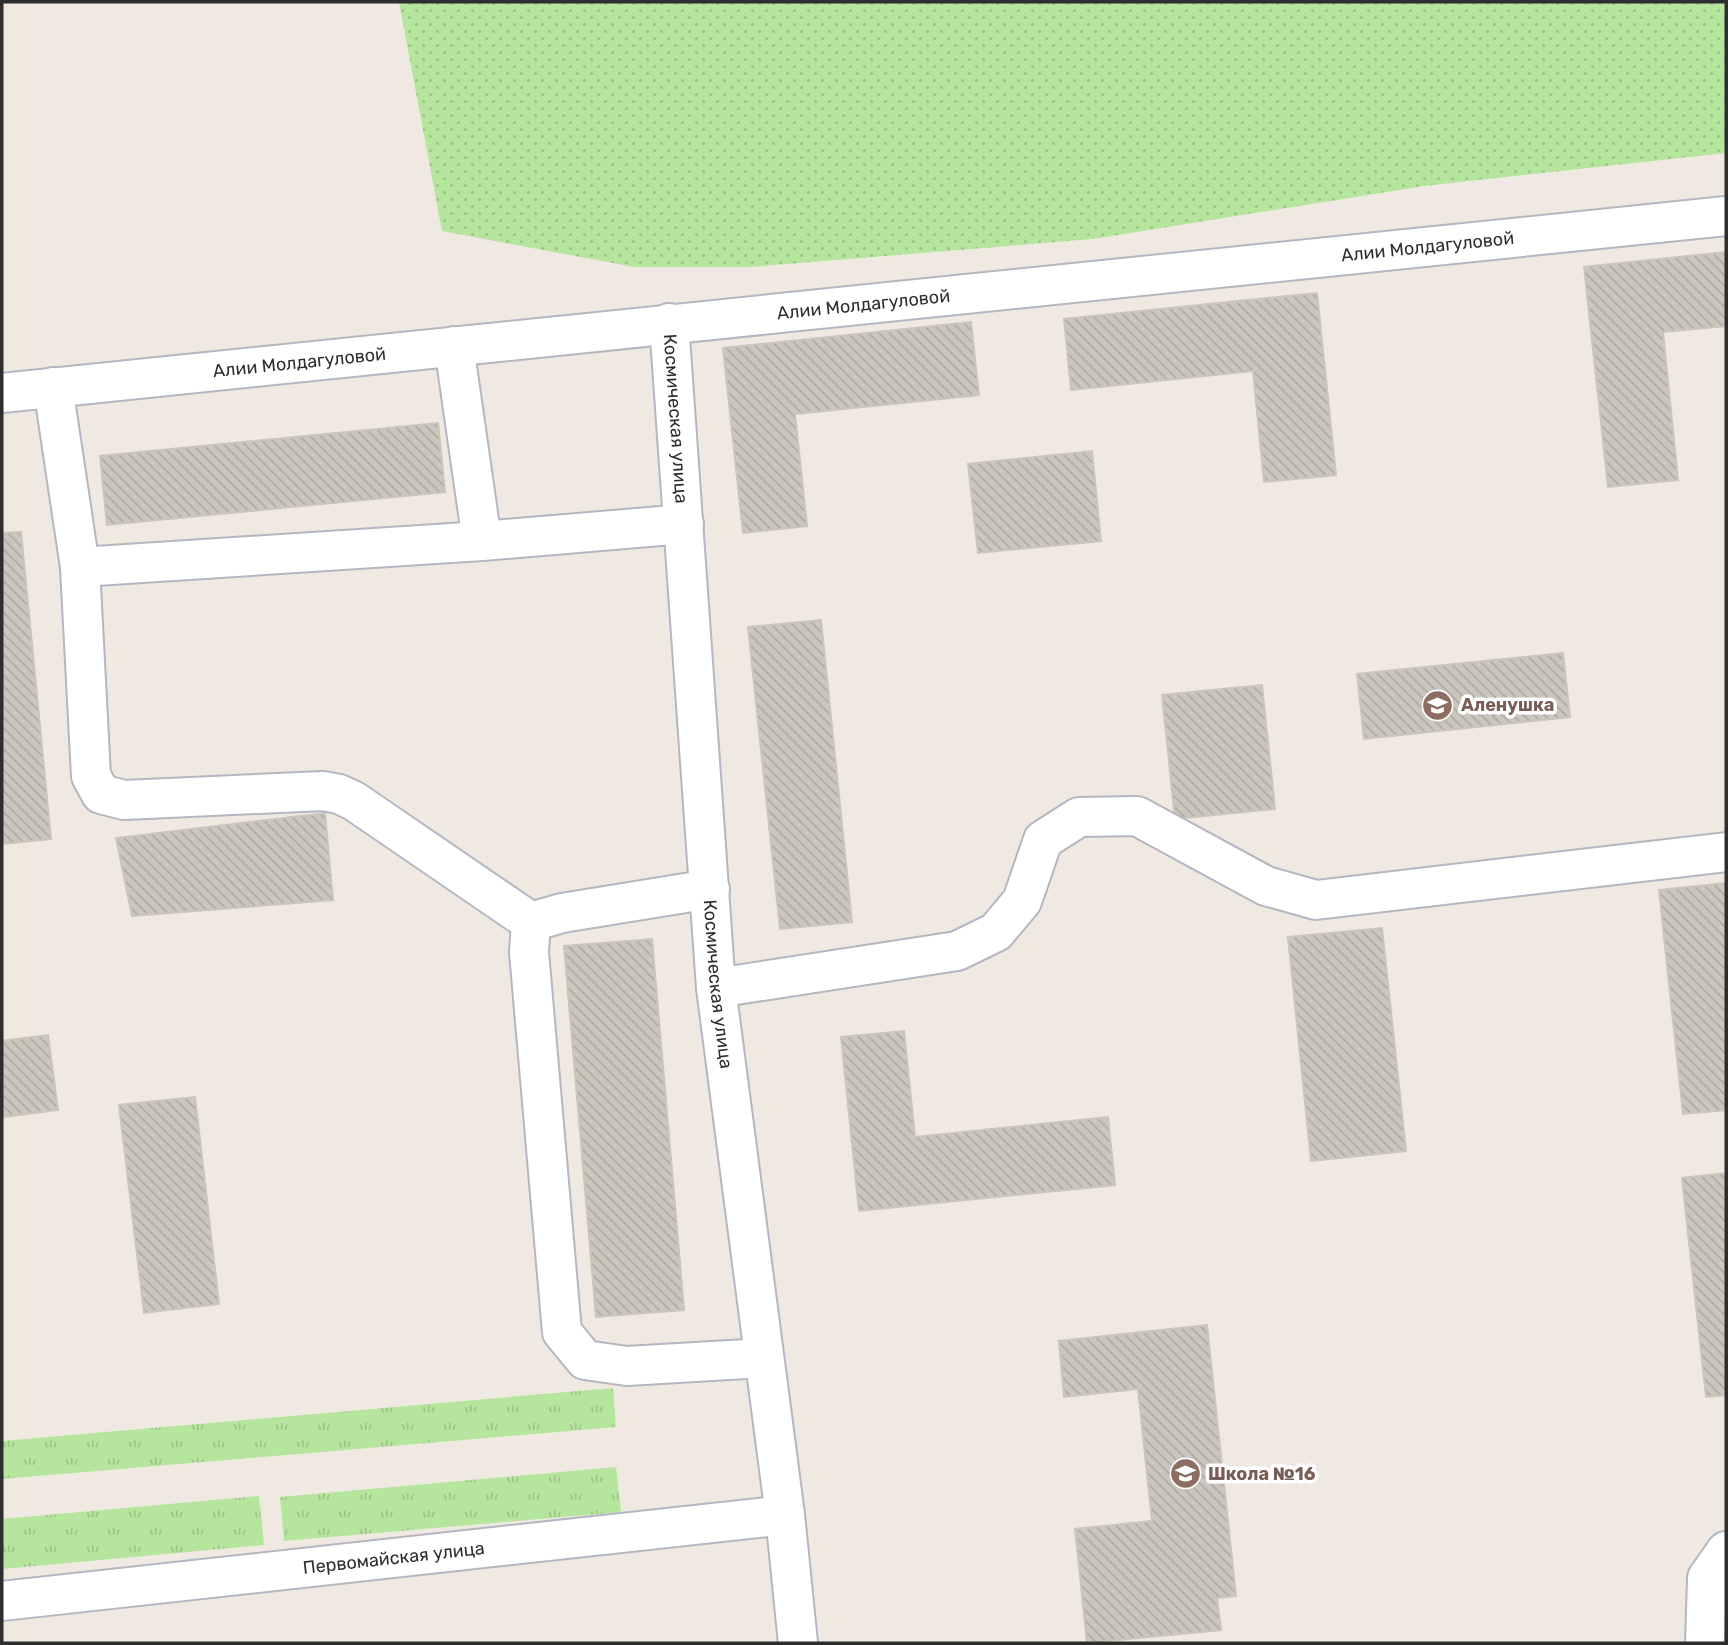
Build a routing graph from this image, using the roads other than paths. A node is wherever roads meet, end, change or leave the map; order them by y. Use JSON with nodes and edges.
{"nodes":[{"id":1,"x":1726,"y":216,"type":"edge"},
{"id":2,"x":669,"y":323,"type":"junction"},
{"id":3,"x":454,"y":346,"type":"junction"},
{"id":4,"x":53,"y":387,"type":"junction"},
{"id":5,"x":2,"y":393,"type":"edge"},
{"id":6,"x":684,"y":524,"type":"junction"},
{"id":7,"x":482,"y":541,"type":"junction"},
{"id":8,"x":80,"y":567,"type":"junction"},
{"id":9,"x":1726,"y":852,"type":"edge"},
{"id":10,"x":710,"y":889,"type":"junction"},
{"id":11,"x":531,"y":922,"type":"junction"},
{"id":12,"x":716,"y":988,"type":"junction"},
{"id":13,"x":764,"y":1358,"type":"junction"},
{"id":14,"x":785,"y":1515,"type":"junction"},
{"id":15,"x":1726,"y":1551,"type":"edge"},
{"id":16,"x":2,"y":1601,"type":"edge"},
{"id":17,"x":798,"y":1643,"type":"edge"},
{"id":18,"x":1705,"y":1643,"type":"edge"}],
"edges":[{"from":1,"to":2,"type":"street","name":"Алии Молдагуловой"},
{"from":2,"to":3,"type":"street","name":"Алии Молдагуловой"},
{"from":2,"to":6,"type":"street","name":"Космическая улица"},
{"from":3,"to":4,"type":"street","name":"Алии Молдагуловой"},
{"from":3,"to":7,"type":"street"},
{"from":4,"to":5,"type":"street","name":"Алии Молдагуловой"},
{"from":4,"to":8,"type":"street"},
{"from":6,"to":7,"type":"street"},
{"from":6,"to":10,"type":"street","name":"Космическая улица"},
{"from":7,"to":8,"type":"street"},
{"from":8,"to":11,"type":"street"},
{"from":9,"to":12,"type":"street"},
{"from":10,"to":11,"type":"street"},
{"from":10,"to":12,"type":"street","name":"Космическая улица"},
{"from":11,"to":13,"type":"street"},
{"from":12,"to":13,"type":"street","name":"Космическая улица"},
{"from":13,"to":14,"type":"street","name":"Космическая улица"},
{"from":14,"to":16,"type":"street","name":"Первомайская улица"},
{"from":14,"to":17,"type":"street","name":"Космическая улица"},
{"from":15,"to":18,"type":"street"}]}
